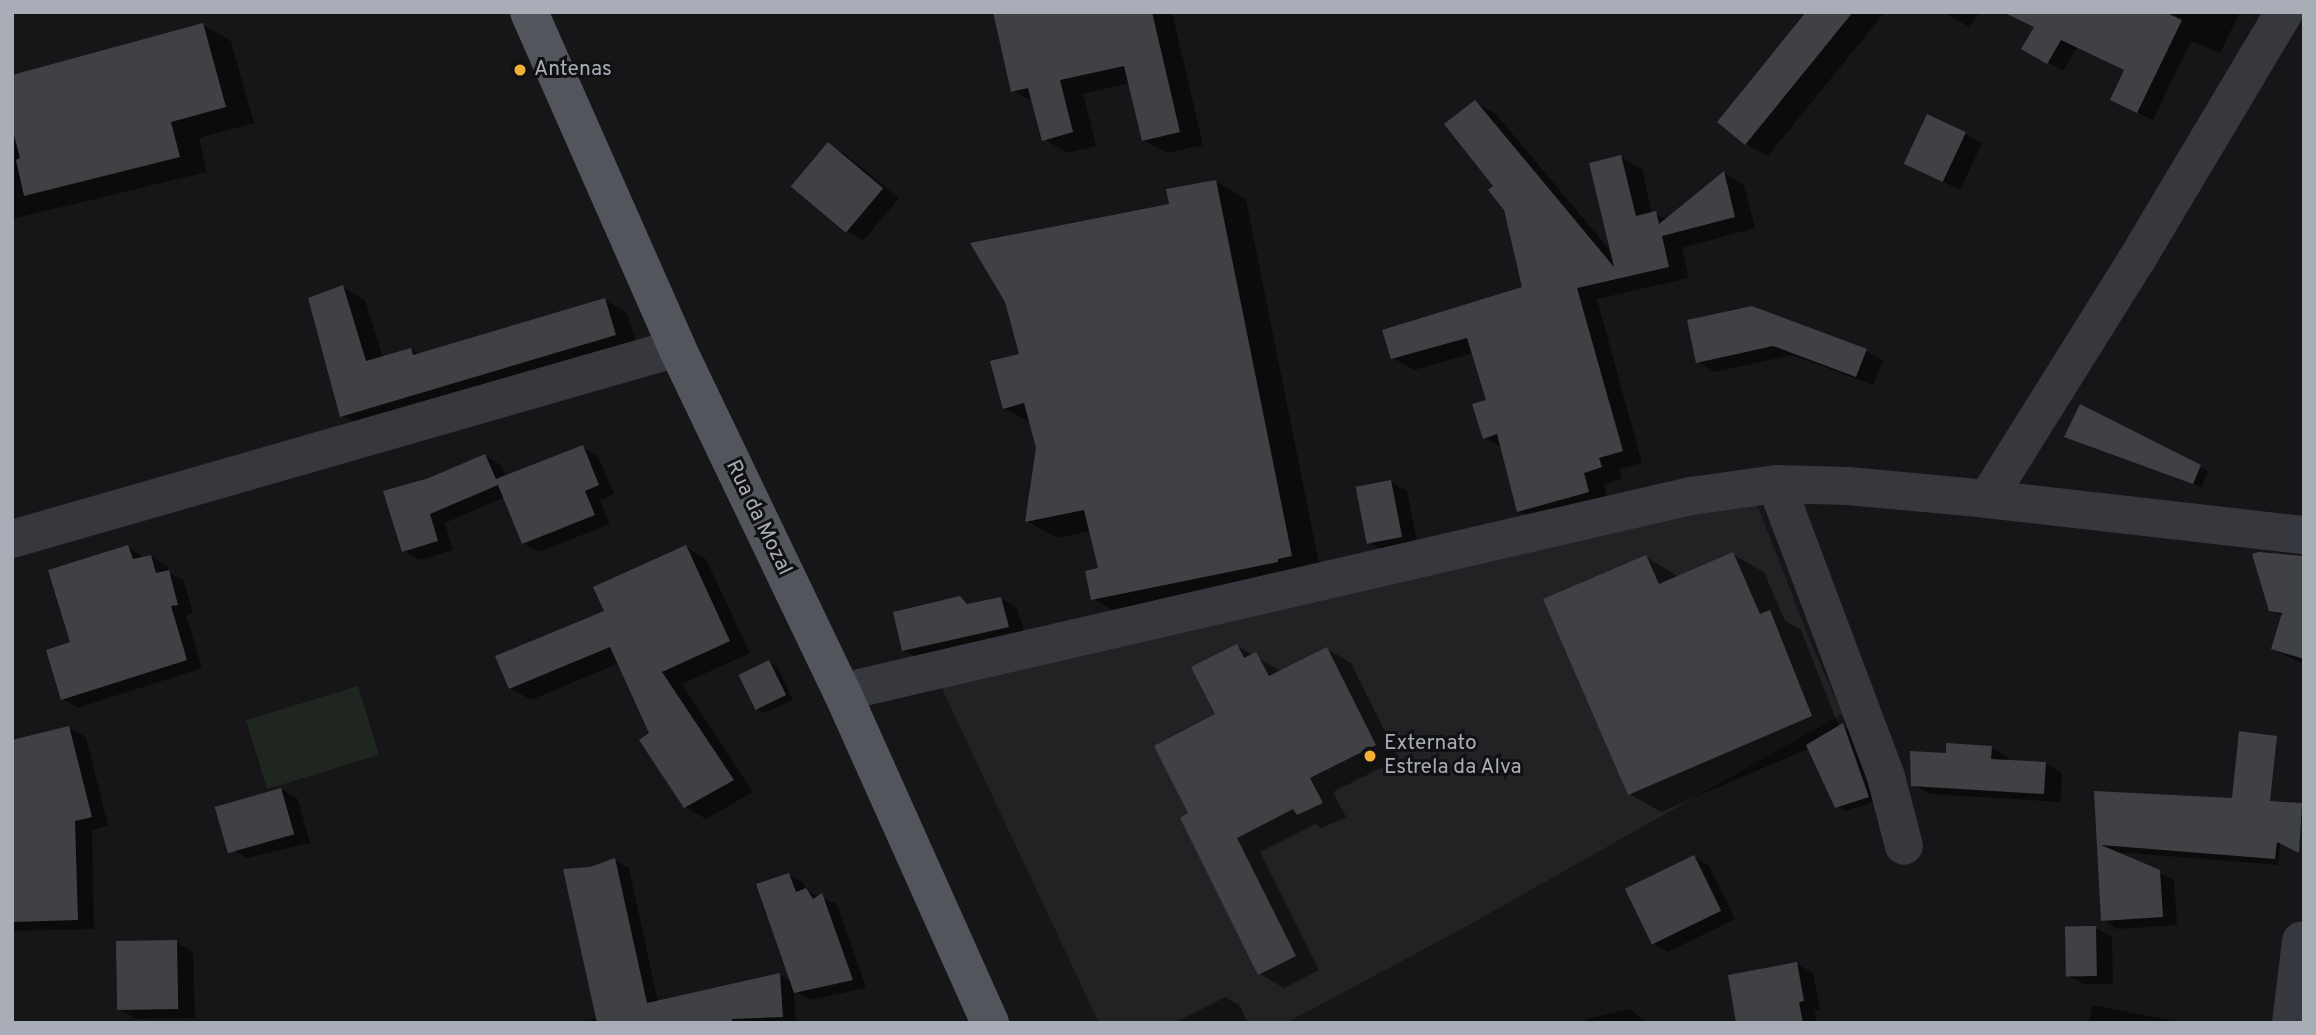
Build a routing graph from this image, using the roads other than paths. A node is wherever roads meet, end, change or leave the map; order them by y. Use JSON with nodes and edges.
{"nodes":[{"id":1,"x":528,"y":12,"type":"edge"},
{"id":2,"x":2284,"y":12,"type":"edge"},
{"id":3,"x":677,"y":348,"type":"junction"},
{"id":4,"x":1776,"y":484,"type":"junction"},
{"id":5,"x":1987,"y":499,"type":"junction"},
{"id":6,"x":2304,"y":535,"type":"edge"},
{"id":7,"x":12,"y":539,"type":"edge"},
{"id":8,"x":842,"y":692,"type":"junction"},
{"id":9,"x":1904,"y":846,"type":"dead end"},
{"id":10,"x":2303,"y":940,"type":"edge"},
{"id":11,"x":990,"y":1023,"type":"edge"},
{"id":12,"x":2291,"y":1023,"type":"edge"}],
"edges":[{"from":1,"to":3,"type":"main road","name":"Rua da Mozal"},
{"from":2,"to":5,"type":"street"},
{"from":3,"to":7,"type":"street"},
{"from":3,"to":8,"type":"main road","name":"Rua da Mozal"},
{"from":4,"to":5,"type":"street"},
{"from":4,"to":8,"type":"street"},
{"from":4,"to":9,"type":"street"},
{"from":5,"to":6,"type":"street"},
{"from":8,"to":11,"type":"main road","name":"Rua da Mozal"},
{"from":10,"to":12,"type":"street"}]}
